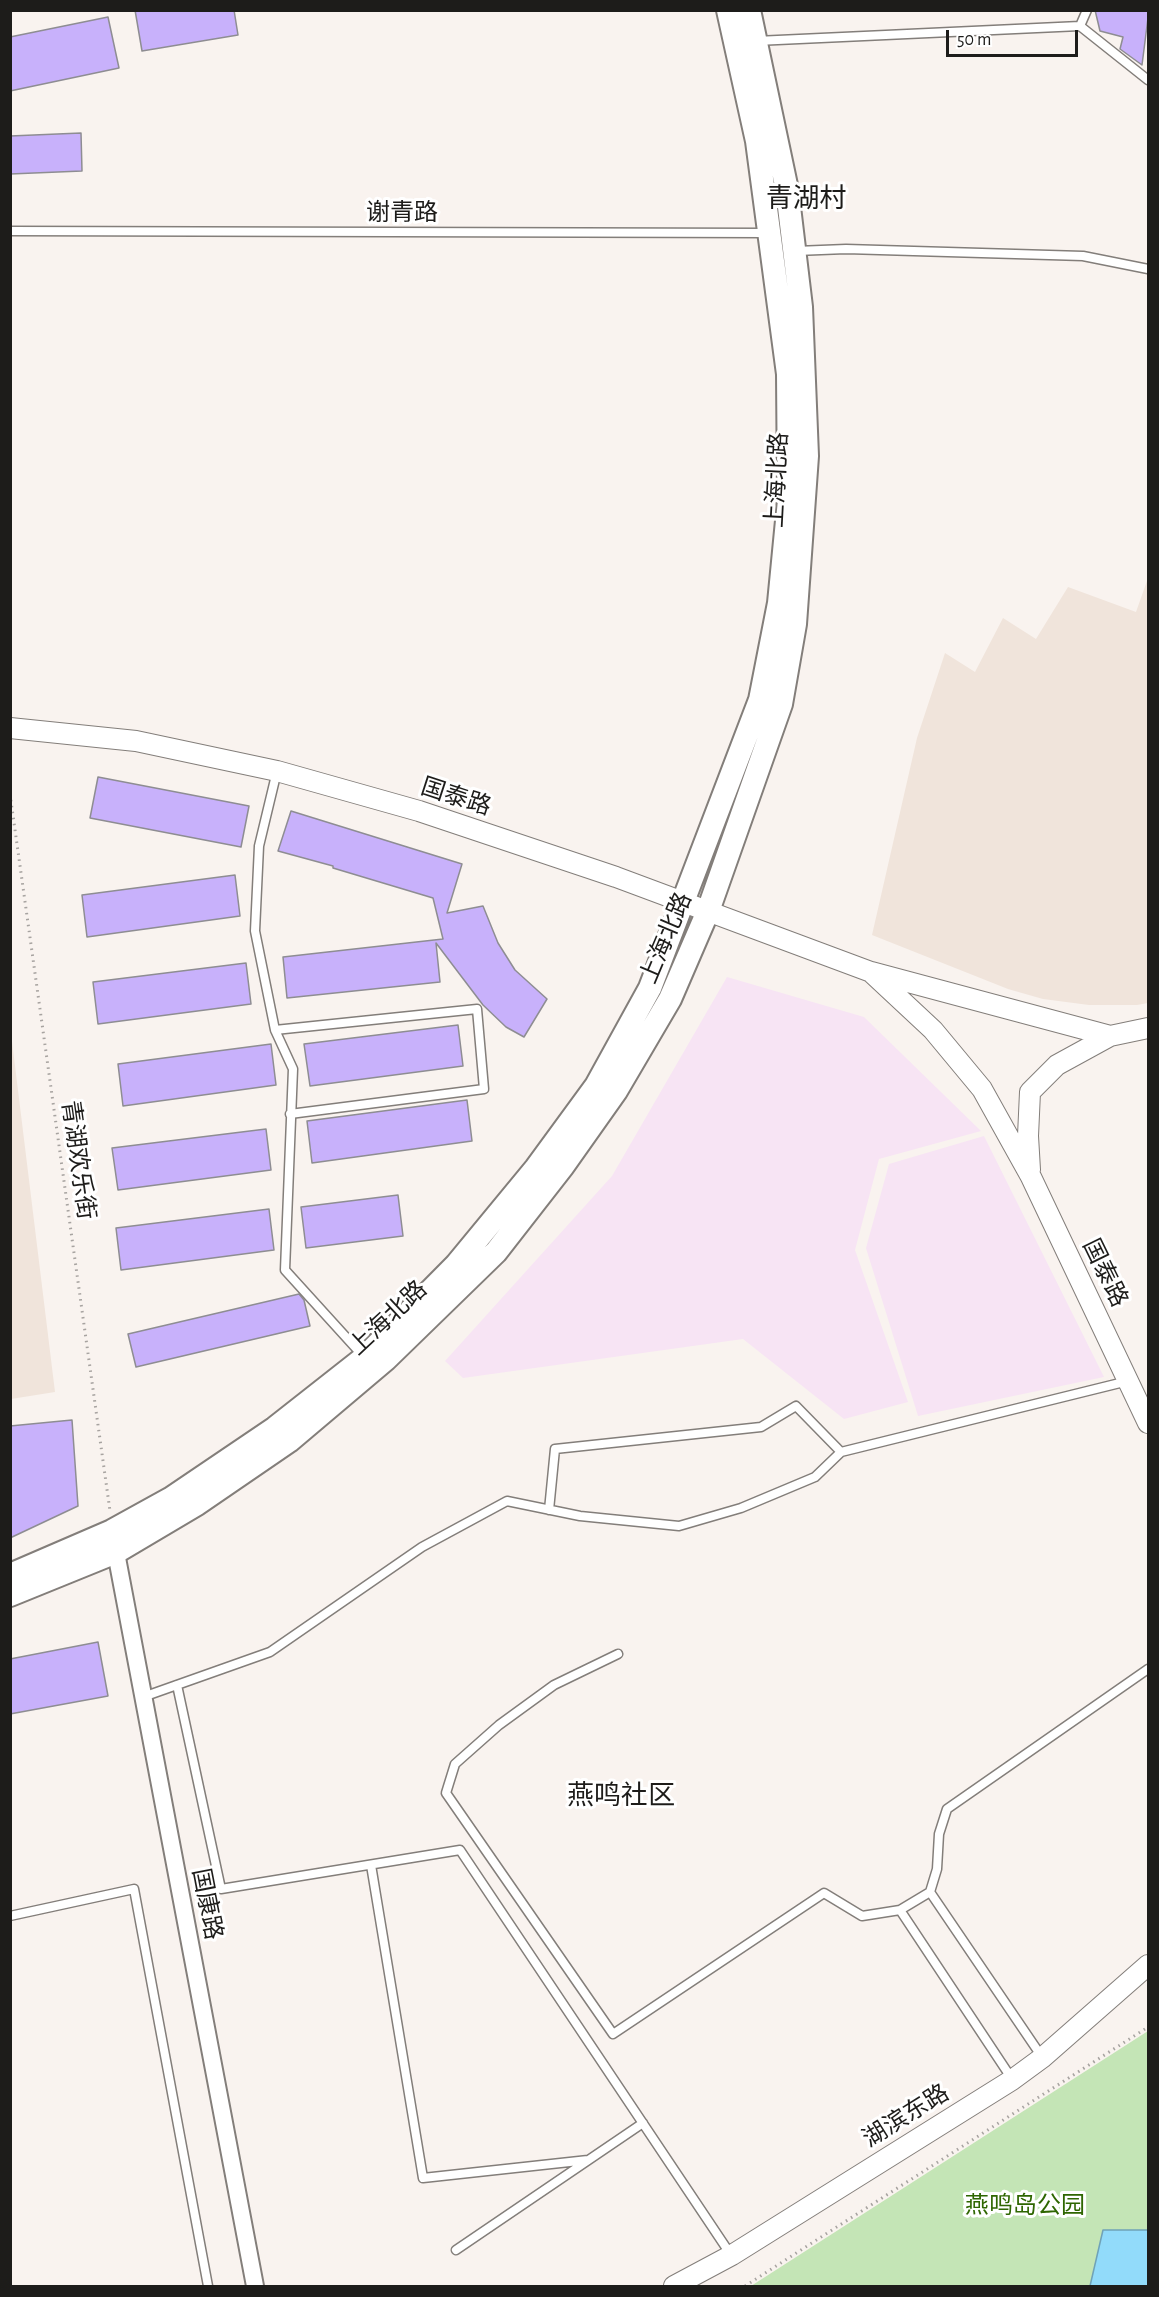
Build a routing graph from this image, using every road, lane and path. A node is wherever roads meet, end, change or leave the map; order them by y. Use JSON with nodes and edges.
{"nodes":[{"id":1,"x":728,"y":10,"type":"edge"},
{"id":2,"x":749,"y":10,"type":"edge"},
{"id":3,"x":1087,"y":10,"type":"edge"},
{"id":4,"x":1080,"y":26,"type":"junction"},
{"id":5,"x":756,"y":41,"type":"junction"},
{"id":6,"x":1149,"y":80,"type":"edge"},
{"id":7,"x":10,"y":231,"type":"edge"},
{"id":8,"x":769,"y":233,"type":"junction"},
{"id":9,"x":794,"y":241,"type":"junction"},
{"id":10,"x":1149,"y":269,"type":"edge"},
{"id":11,"x":10,"y":728,"type":"edge"},
{"id":12,"x":277,"y":771,"type":"junction"},
{"id":13,"x":10,"y":794,"type":"edge"},
{"id":14,"x":683,"y":901,"type":"junction"},
{"id":15,"x":708,"y":911,"type":"junction"},
{"id":16,"x":871,"y":972,"type":"junction"},
{"id":17,"x":1149,"y":1028,"type":"edge"},
{"id":18,"x":275,"y":1030,"type":"junction"},
{"id":19,"x":1110,"y":1036,"type":"junction"},
{"id":20,"x":290,"y":1114,"type":"junction"},
{"id":21,"x":1031,"y":1177,"type":"junction"},
{"id":22,"x":364,"y":1358,"type":"junction"},
{"id":23,"x":1129,"y":1381,"type":"junction"},
{"id":24,"x":1149,"y":1404,"type":"edge"},
{"id":25,"x":1149,"y":1423,"type":"edge"},
{"id":26,"x":841,"y":1452,"type":"junction"},
{"id":27,"x":549,"y":1510,"type":"junction"},
{"id":28,"x":114,"y":1542,"type":"junction"},
{"id":29,"x":10,"y":1575,"type":"edge"},
{"id":30,"x":10,"y":1595,"type":"edge"},
{"id":31,"x":618,"y":1654,"type":"dead end"},
{"id":32,"x":1149,"y":1669,"type":"edge"},
{"id":33,"x":177,"y":1685,"type":"junction"},
{"id":34,"x":142,"y":1697,"type":"junction"},
{"id":35,"x":370,"y":1865,"type":"junction"},
{"id":36,"x":930,"y":1892,"type":"junction"},
{"id":37,"x":900,"y":1911,"type":"junction"},
{"id":38,"x":10,"y":1916,"type":"edge"},
{"id":39,"x":1149,"y":1965,"type":"edge"},
{"id":40,"x":1149,"y":2027,"type":"edge"},
{"id":41,"x":1042,"y":2058,"type":"junction"},
{"id":42,"x":1012,"y":2080,"type":"junction"},
{"id":43,"x":643,"y":2123,"type":"junction"},
{"id":44,"x":588,"y":2160,"type":"junction"},
{"id":45,"x":456,"y":2250,"type":"dead end"},
{"id":46,"x":732,"y":2255,"type":"junction"},
{"id":47,"x":208,"y":2286,"type":"edge"},
{"id":48,"x":255,"y":2286,"type":"edge"},
{"id":49,"x":674,"y":2286,"type":"edge"},
{"id":50,"x":746,"y":2286,"type":"edge"}],
"edges":[{"from":1,"to":8,"type":"main road","name":"上海北路"},
{"from":2,"to":5,"type":"main road","name":"上海北路"},
{"from":3,"to":4,"type":"lane"},
{"from":4,"to":5,"type":"lane"},
{"from":4,"to":6,"type":"lane"},
{"from":5,"to":9,"type":"main road","name":"上海北路"},
{"from":7,"to":8,"type":"lane","name":"谢青路"},
{"from":8,"to":9,"type":"lane","name":"谢青路"},
{"from":8,"to":14,"type":"main road","name":"上海北路"},
{"from":9,"to":10,"type":"lane","name":"谢青路"},
{"from":9,"to":15,"type":"main road","name":"上海北路"},
{"from":11,"to":12,"type":"street","name":"国泰路"},
{"from":12,"to":14,"type":"street","name":"国泰路"},
{"from":12,"to":18,"type":"lane"},
{"from":13,"to":28,"type":"path","name":"青湖欢乐街"},
{"from":14,"to":15,"type":"street","name":"国泰路"},
{"from":14,"to":22,"type":"main road","name":"上海北路"},
{"from":15,"to":16,"type":"street","name":"国泰路"},
{"from":15,"to":28,"type":"main road","name":"上海北路"},
{"from":16,"to":19,"type":"street","name":"国泰路"},
{"from":16,"to":21,"type":"street","name":"国泰路"},
{"from":17,"to":19,"type":"street","name":"国泰路"},
{"from":18,"to":20,"type":"lane"},
{"from":18,"to":20,"type":"lane"},
{"from":19,"to":21,"type":"street","name":"国泰路"},
{"from":20,"to":22,"type":"lane"},
{"from":21,"to":23,"type":"street","name":"国泰路"},
{"from":22,"to":28,"type":"main road","name":"上海北路"},
{"from":23,"to":24,"type":"street"},
{"from":23,"to":25,"type":"street","name":"国泰路"},
{"from":23,"to":26,"type":"lane"},
{"from":26,"to":27,"type":"lane"},
{"from":26,"to":27,"type":"lane"},
{"from":27,"to":33,"type":"lane"},
{"from":28,"to":29,"type":"main road","name":"上海北路"},
{"from":28,"to":30,"type":"main road","name":"上海北路"},
{"from":28,"to":34,"type":"street","name":"国康路"},
{"from":31,"to":37,"type":"lane"},
{"from":32,"to":36,"type":"lane"},
{"from":33,"to":34,"type":"lane"},
{"from":33,"to":35,"type":"lane"},
{"from":34,"to":48,"type":"street","name":"国康路"},
{"from":35,"to":43,"type":"lane"},
{"from":35,"to":44,"type":"lane"},
{"from":36,"to":37,"type":"lane"},
{"from":36,"to":41,"type":"lane"},
{"from":37,"to":42,"type":"lane"},
{"from":38,"to":47,"type":"lane"},
{"from":39,"to":41,"type":"street","name":"湖滨东路"},
{"from":40,"to":50,"type":"path"},
{"from":41,"to":42,"type":"street","name":"湖滨东路"},
{"from":42,"to":46,"type":"street","name":"湖滨东路"},
{"from":43,"to":44,"type":"lane"},
{"from":43,"to":46,"type":"lane"},
{"from":44,"to":45,"type":"lane"},
{"from":46,"to":49,"type":"street","name":"湖滨东路"}]}
